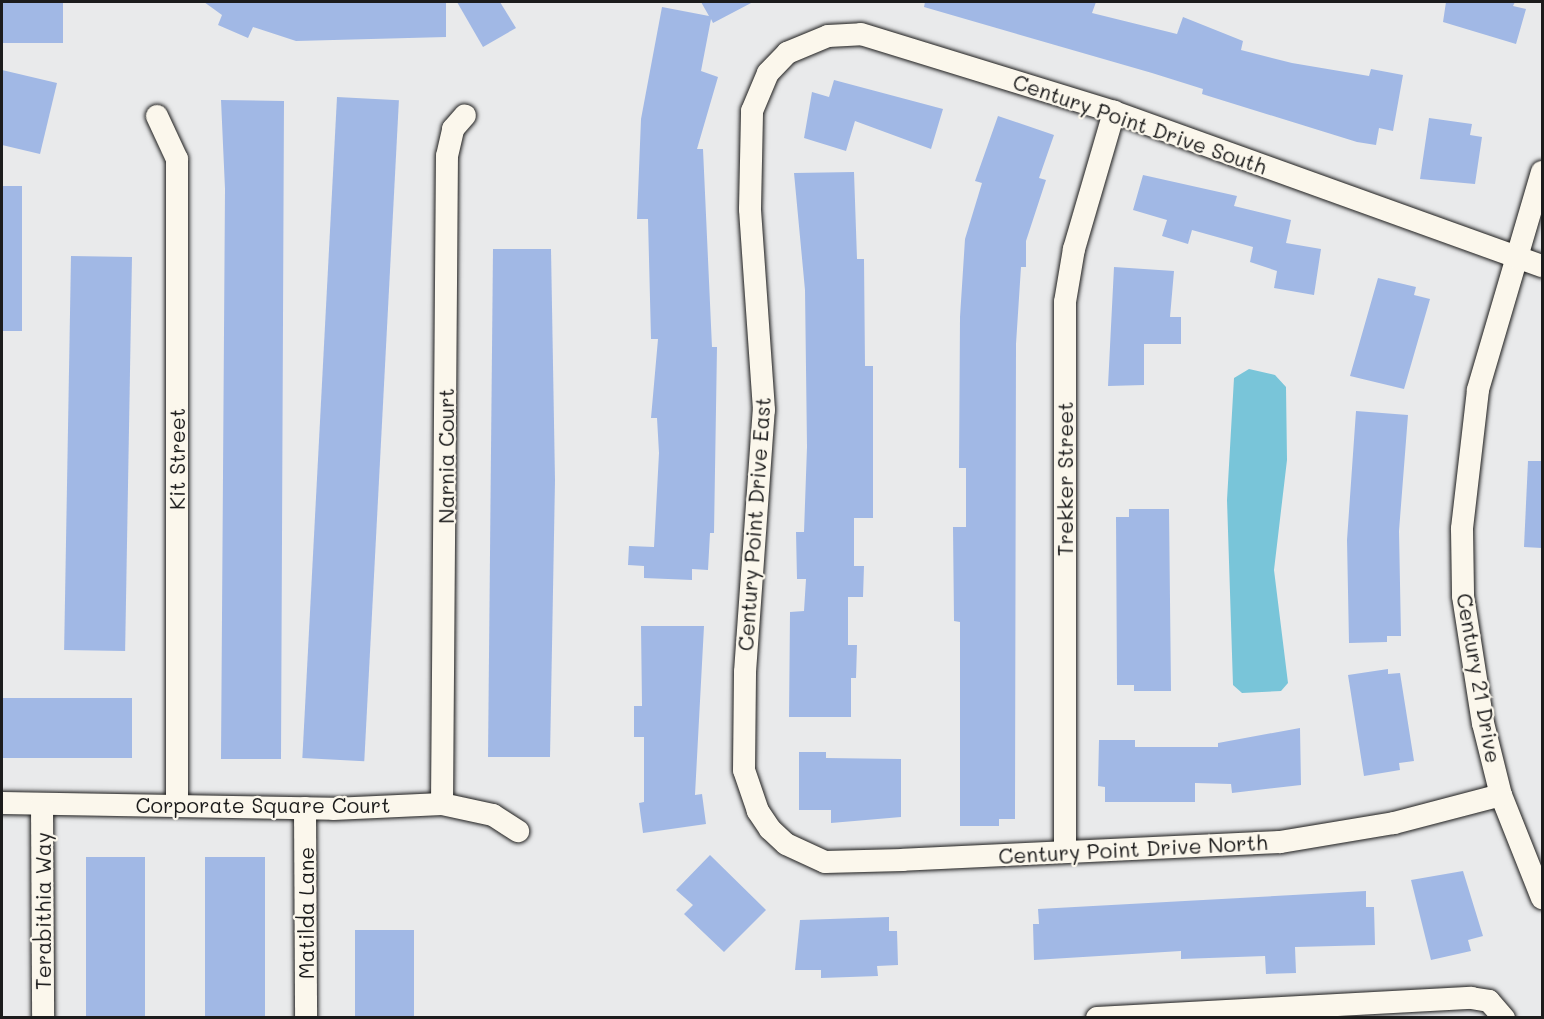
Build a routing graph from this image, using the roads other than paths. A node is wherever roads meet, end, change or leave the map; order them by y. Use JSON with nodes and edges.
{"nodes":[{"id":1,"x":768,"y":73,"type":"joint"},
{"id":2,"x":1114,"y":112,"type":"junction"},
{"id":3,"x":465,"y":115,"type":"dead end"},
{"id":4,"x":157,"y":116,"type":"dead end"},
{"id":5,"x":1542,"y":172,"type":"edge"},
{"id":6,"x":1516,"y":257,"type":"junction"},
{"id":7,"x":1542,"y":266,"type":"edge"},
{"id":8,"x":1501,"y":795,"type":"junction"},
{"id":9,"x":2,"y":803,"type":"edge"},
{"id":10,"x":42,"y":804,"type":"junction"},
{"id":11,"x":442,"y":804,"type":"junction"},
{"id":12,"x":177,"y":806,"type":"junction"},
{"id":13,"x":306,"y":808,"type":"junction"},
{"id":14,"x":770,"y":829,"type":"joint"},
{"id":15,"x":518,"y":831,"type":"dead end"},
{"id":16,"x":1065,"y":852,"type":"junction"},
{"id":17,"x":1542,"y":898,"type":"edge"},
{"id":18,"x":1290,"y":1012,"type":"edge"},
{"id":19,"x":1247,"y":1014,"type":"edge"},
{"id":20,"x":43,"y":1017,"type":"edge"},
{"id":21,"x":306,"y":1017,"type":"edge"},
{"id":22,"x":1097,"y":1017,"type":"edge"},
{"id":23,"x":1504,"y":1017,"type":"edge"}],
"edges":[{"from":1,"to":2,"type":"street","name":"Century Point Drive South"},
{"from":1,"to":14,"type":"street","name":"Century Point Drive East"},
{"from":2,"to":6,"type":"street","name":"Century Point Drive South"},
{"from":2,"to":16,"type":"street","name":"Trekker Street"},
{"from":3,"to":11,"type":"street","name":"Narnia Court"},
{"from":4,"to":12,"type":"street","name":"Kit Street"},
{"from":5,"to":6,"type":"street","name":"Century 21 Drive"},
{"from":6,"to":7,"type":"street","name":"Century Point Drive South"},
{"from":6,"to":8,"type":"street","name":"Century 21 Drive"},
{"from":8,"to":16,"type":"street","name":"Century Point Drive North"},
{"from":8,"to":17,"type":"street","name":"Century 21 Drive"},
{"from":9,"to":10,"type":"street","name":"Corporate Square Court"},
{"from":10,"to":12,"type":"street","name":"Corporate Square Court"},
{"from":10,"to":20,"type":"street","name":"Terabithia Way"},
{"from":11,"to":13,"type":"street","name":"Corporate Square Court"},
{"from":11,"to":15,"type":"street","name":"Corporate Square Court"},
{"from":12,"to":13,"type":"street","name":"Corporate Square Court"},
{"from":13,"to":21,"type":"street","name":"Matilda Lane"},
{"from":14,"to":16,"type":"street","name":"Century Point Drive North"},
{"from":18,"to":19,"type":"street"},
{"from":18,"to":23,"type":"street"},
{"from":19,"to":22,"type":"street"}]}
